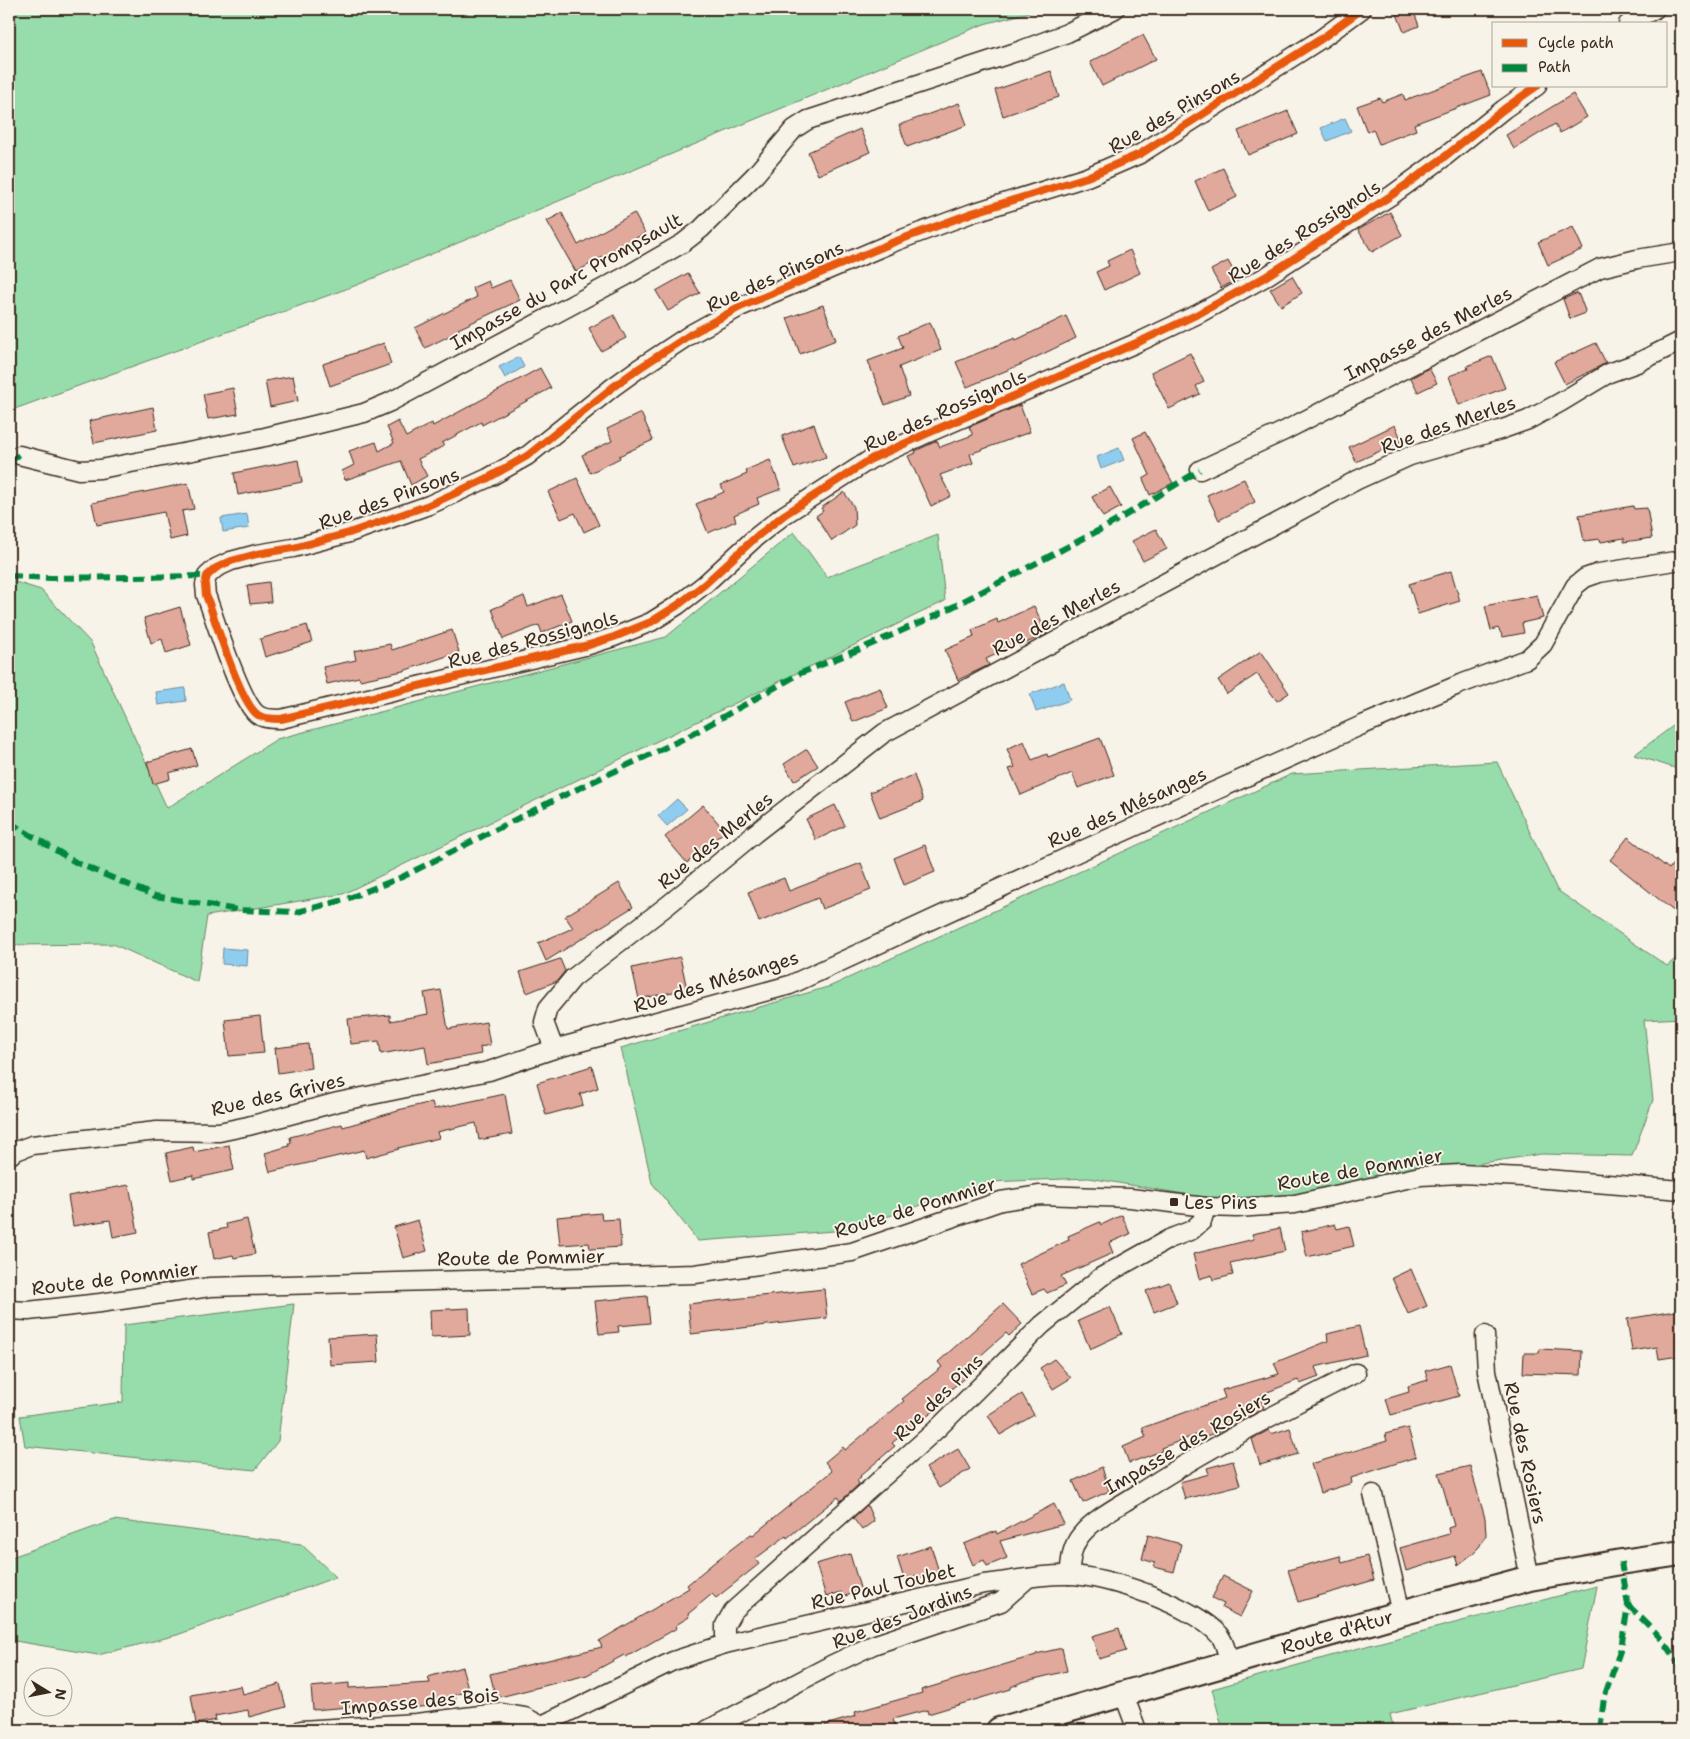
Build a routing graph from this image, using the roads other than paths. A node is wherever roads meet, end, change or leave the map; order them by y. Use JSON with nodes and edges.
{"nodes":[{"id":1,"x":1115,"y":9,"type":"edge"},
{"id":2,"x":1362,"y":9,"type":"edge"},
{"id":3,"x":1655,"y":9,"type":"edge"},
{"id":4,"x":1632,"y":22,"type":"edge"},
{"id":5,"x":1533,"y":88,"type":"edge"},
{"id":6,"x":1681,"y":252,"type":"edge"},
{"id":7,"x":1681,"y":340,"type":"edge"},
{"id":8,"x":19,"y":455,"type":"dead end"},
{"id":9,"x":1200,"y":470,"type":"dead end"},
{"id":10,"x":1681,"y":560,"type":"edge"},
{"id":11,"x":207,"y":576,"type":"joint"},
{"id":12,"x":554,"y":1049,"type":"junction"},
{"id":13,"x":9,"y":1156,"type":"edge"},
{"id":14,"x":1681,"y":1190,"type":"edge"},
{"id":15,"x":1206,"y":1208,"type":"junction"},
{"id":16,"x":9,"y":1310,"type":"edge"},
{"id":17,"x":1485,"y":1335,"type":"dead end"},
{"id":18,"x":1356,"y":1374,"type":"dead end"},
{"id":19,"x":1373,"y":1494,"type":"dead end"},
{"id":20,"x":1681,"y":1554,"type":"edge"},
{"id":21,"x":1069,"y":1574,"type":"junction"},
{"id":22,"x":1028,"y":1578,"type":"junction"},
{"id":23,"x":1530,"y":1578,"type":"junction"},
{"id":24,"x":1401,"y":1613,"type":"junction"},
{"id":25,"x":725,"y":1644,"type":"junction"},
{"id":26,"x":1230,"y":1663,"type":"junction"},
{"id":27,"x":1124,"y":1695,"type":"junction"},
{"id":28,"x":536,"y":1728,"type":"edge"},
{"id":29,"x":301,"y":1730,"type":"edge"},
{"id":30,"x":707,"y":1730,"type":"edge"},
{"id":31,"x":998,"y":1730,"type":"edge"},
{"id":32,"x":1137,"y":1730,"type":"edge"}],
"edges":[{"from":1,"to":8,"type":"street","name":"Impasse du Parc Prompsault"},
{"from":2,"to":11,"type":"street","name":"Rue des Pinsons"},
{"from":3,"to":4,"type":"street"},
{"from":5,"to":11,"type":"street","name":"Rue des Rossignols"},
{"from":6,"to":9,"type":"street","name":"Impasse des Merles"},
{"from":7,"to":12,"type":"street","name":"Rue des Merles"},
{"from":10,"to":12,"type":"street","name":"Rue des Mésanges"},
{"from":12,"to":13,"type":"street","name":"Rue des Grives"},
{"from":14,"to":15,"type":"street","name":"Route de Pommier"},
{"from":15,"to":16,"type":"street","name":"Route de Pommier"},
{"from":15,"to":25,"type":"street","name":"Rue des Pins"},
{"from":17,"to":23,"type":"street","name":"Rue des Rosiers"},
{"from":18,"to":21,"type":"street","name":"Impasse des Rosiers"},
{"from":19,"to":24,"type":"street"},
{"from":20,"to":23,"type":"main road","name":"Route d'Atur"},
{"from":21,"to":22,"type":"street","name":"Rue Paul Toubet"},
{"from":21,"to":26,"type":"street","name":"Rue Paul Toubet"},
{"from":22,"to":25,"type":"street","name":"Rue Paul Toubet"},
{"from":22,"to":30,"type":"street","name":"Rue des Jardins"},
{"from":23,"to":24,"type":"main road","name":"Route d'Atur"},
{"from":24,"to":26,"type":"main road","name":"Route d'Atur"},
{"from":25,"to":28,"type":"street","name":"Rue Paul Toubet"},
{"from":26,"to":27,"type":"main road","name":"Route d'Atur"},
{"from":27,"to":31,"type":"main road","name":"Route d'Atur"},
{"from":27,"to":32,"type":"street"},
{"from":28,"to":29,"type":"street","name":"Impasse des Bois"}]}
